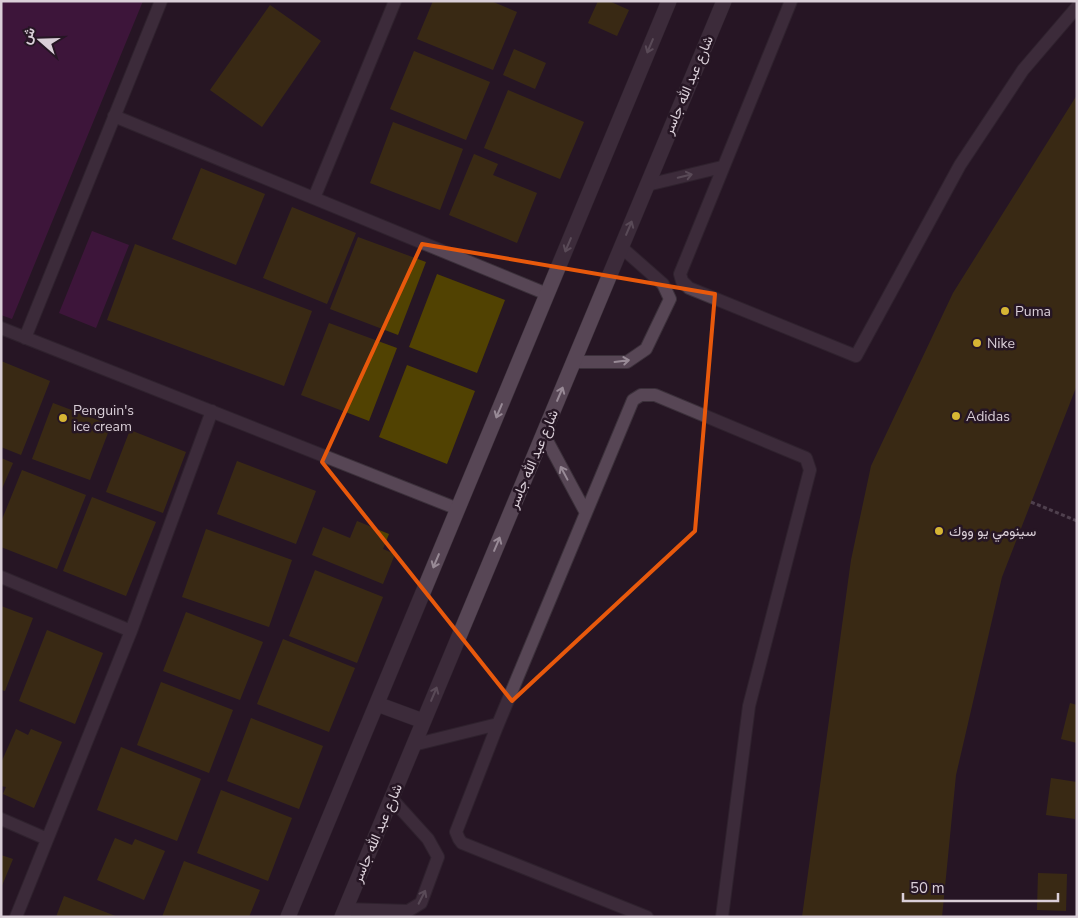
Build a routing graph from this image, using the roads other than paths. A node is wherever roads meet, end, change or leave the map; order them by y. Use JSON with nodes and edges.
{"nodes":[{"id":1,"x":161,"y":1,"type":"edge"},
{"id":2,"x":395,"y":1,"type":"edge"},
{"id":3,"x":669,"y":1,"type":"edge"},
{"id":4,"x":724,"y":1,"type":"edge"},
{"id":5,"x":791,"y":1,"type":"edge"},
{"id":6,"x":1077,"y":7,"type":"edge"},
{"id":7,"x":114,"y":116,"type":"junction"},
{"id":8,"x":722,"y":167,"type":"junction"},
{"id":9,"x":647,"y":185,"type":"junction"},
{"id":10,"x":314,"y":198,"type":"junction"},
{"id":11,"x":621,"y":247,"type":"junction"},
{"id":12,"x":547,"y":294,"type":"junction"},
{"id":13,"x":1,"y":328,"type":"edge"},
{"id":14,"x":25,"y":338,"type":"junction"},
{"id":15,"x":573,"y":362,"type":"junction"},
{"id":16,"x":212,"y":411,"type":"junction"},
{"id":17,"x":543,"y":433,"type":"junction"},
{"id":18,"x":458,"y":509,"type":"junction"},
{"id":19,"x":586,"y":513,"type":"junction"},
{"id":20,"x":1,"y":577,"type":"edge"},
{"id":21,"x":131,"y":631,"type":"junction"},
{"id":22,"x":377,"y":704,"type":"junction"},
{"id":23,"x":423,"y":721,"type":"junction"},
{"id":24,"x":498,"y":724,"type":"junction"},
{"id":25,"x":413,"y":745,"type":"junction"},
{"id":26,"x":391,"y":798,"type":"junction"},
{"id":27,"x":1,"y":819,"type":"edge"},
{"id":28,"x":47,"y":839,"type":"junction"},
{"id":29,"x":343,"y":913,"type":"edge"},
{"id":30,"x":16,"y":917,"type":"edge"},
{"id":31,"x":288,"y":917,"type":"edge"},
{"id":32,"x":647,"y":917,"type":"edge"},
{"id":33,"x":722,"y":917,"type":"edge"}],
"edges":[{"from":1,"to":7,"type":"lane"},
{"from":2,"to":10,"type":"lane"},
{"from":3,"to":12,"type":"street","one_way":true},
{"from":4,"to":9,"type":"street","name":"شارع عبد الله جاسر"},
{"from":5,"to":8,"type":"lane"},
{"from":6,"to":8,"type":"lane"},
{"from":7,"to":10,"type":"lane"},
{"from":7,"to":14,"type":"lane"},
{"from":9,"to":8,"type":"lane","one_way":true},
{"from":11,"to":9,"type":"street","name":"شارع عبد الله جاسر","one_way":true},
{"from":10,"to":12,"type":"lane"},
{"from":11,"to":15,"type":"street","name":"شارع عبد الله جاسر"},
{"from":15,"to":11,"type":"lane","one_way":true},
{"from":12,"to":18,"type":"street","one_way":true},
{"from":13,"to":14,"type":"lane"},
{"from":14,"to":16,"type":"lane"},
{"from":17,"to":15,"type":"street","name":"شارع عبد الله جاسر","one_way":true},
{"from":16,"to":18,"type":"lane"},
{"from":16,"to":21,"type":"lane"},
{"from":19,"to":17,"type":"lane","one_way":true},
{"from":23,"to":17,"type":"street","name":"شارع عبد الله جاسر","one_way":true},
{"from":18,"to":22,"type":"street","one_way":true},
{"from":19,"to":24,"type":"lane"},
{"from":19,"to":33,"type":"lane"},
{"from":20,"to":21,"type":"lane"},
{"from":21,"to":28,"type":"lane"},
{"from":22,"to":23,"type":"street"},
{"from":22,"to":31,"type":"street"},
{"from":23,"to":25,"type":"street","name":"شارع عبد الله جاسر"},
{"from":24,"to":25,"type":"lane"},
{"from":24,"to":32,"type":"lane"},
{"from":25,"to":26,"type":"street","name":"شارع عبد الله جاسر"},
{"from":26,"to":29,"type":"street","name":"شارع عبد الله جاسر"},
{"from":29,"to":26,"type":"lane","one_way":true},
{"from":27,"to":28,"type":"lane"},
{"from":28,"to":30,"type":"lane"}]}
